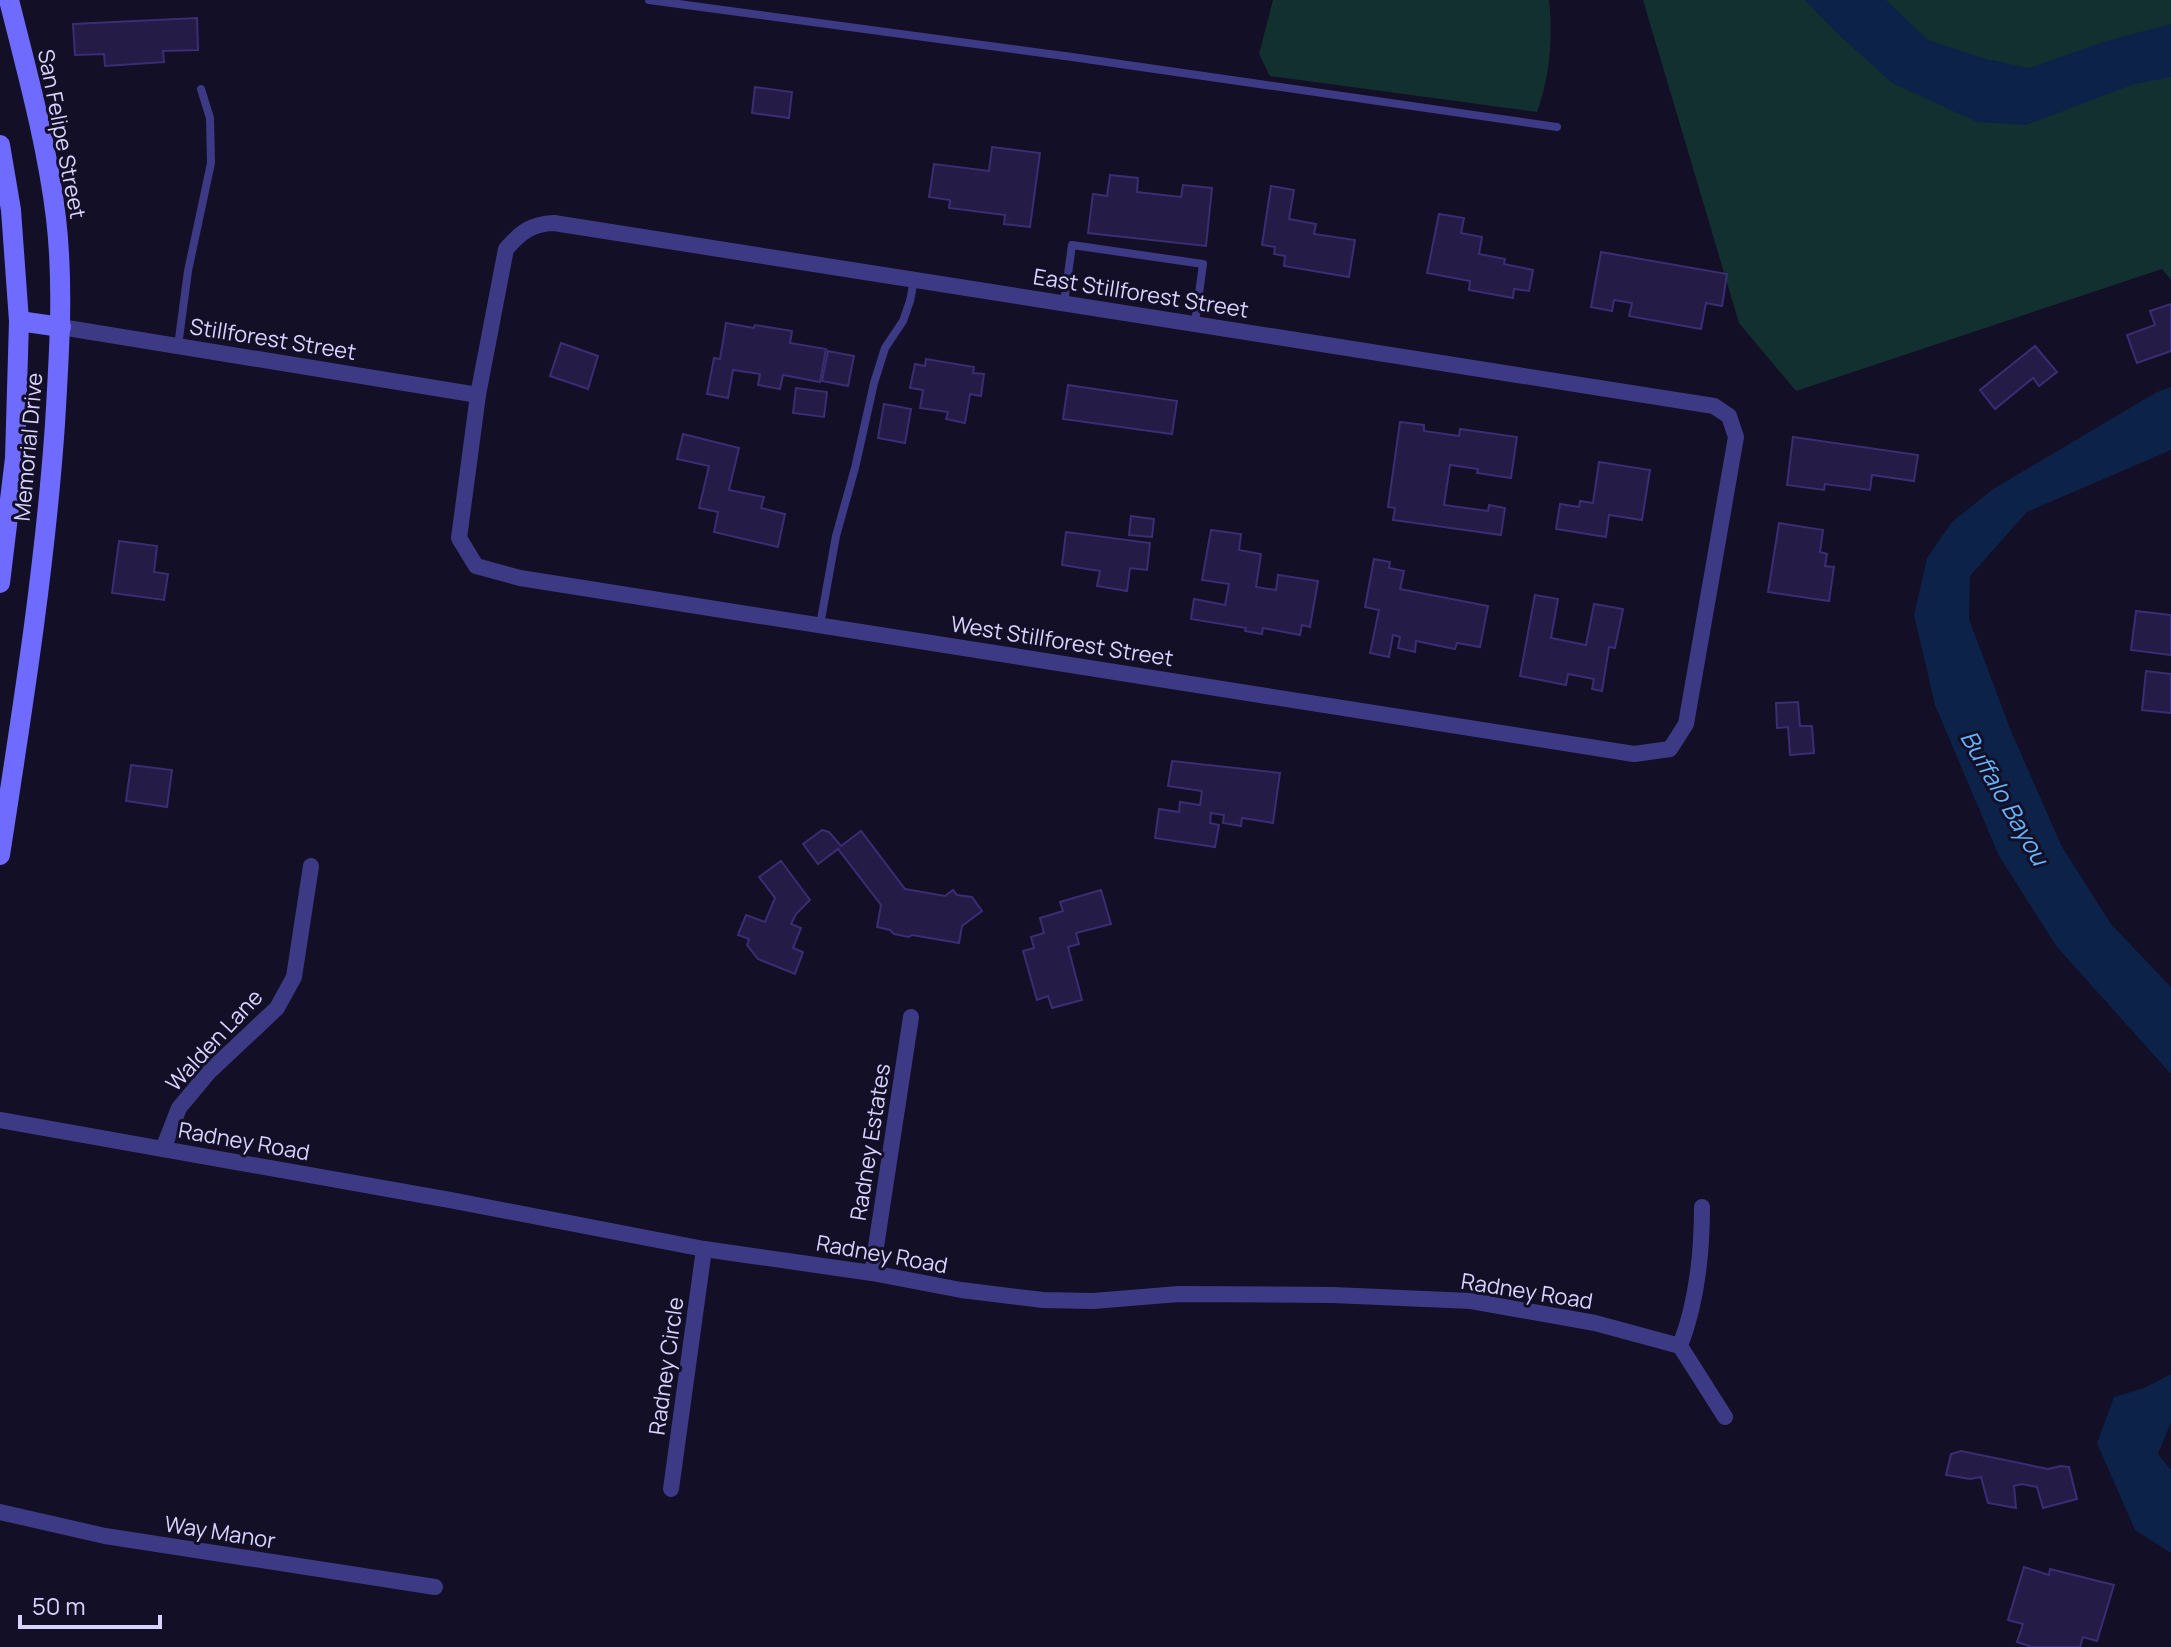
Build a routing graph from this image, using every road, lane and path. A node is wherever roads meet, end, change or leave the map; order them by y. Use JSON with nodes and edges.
{"nodes":[{"id":1,"x":9,"y":0,"type":"edge"},
{"id":2,"x":649,"y":0,"type":"edge"},
{"id":3,"x":201,"y":89,"type":"dead end"},
{"id":4,"x":1557,"y":127,"type":"dead end"},
{"id":5,"x":0,"y":145,"type":"edge"},
{"id":6,"x":0,"y":279,"type":"edge"},
{"id":7,"x":914,"y":280,"type":"junction"},
{"id":8,"x":1064,"y":303,"type":"junction"},
{"id":9,"x":19,"y":321,"type":"junction"},
{"id":10,"x":1195,"y":324,"type":"junction"},
{"id":11,"x":61,"y":327,"type":"junction"},
{"id":12,"x":178,"y":346,"type":"junction"},
{"id":13,"x":478,"y":395,"type":"junction"},
{"id":14,"x":0,"y":583,"type":"edge"},
{"id":15,"x":1708,"y":607,"type":"joint"},
{"id":16,"x":820,"y":625,"type":"junction"},
{"id":17,"x":0,"y":855,"type":"edge"},
{"id":18,"x":311,"y":866,"type":"dead end"},
{"id":19,"x":911,"y":1017,"type":"dead end"},
{"id":20,"x":0,"y":1120,"type":"edge"},
{"id":21,"x":163,"y":1149,"type":"junction"},
{"id":22,"x":1702,"y":1207,"type":"dead end"},
{"id":23,"x":704,"y":1249,"type":"junction"},
{"id":24,"x":872,"y":1273,"type":"junction"},
{"id":25,"x":1680,"y":1346,"type":"junction"},
{"id":26,"x":1725,"y":1417,"type":"dead end"},
{"id":27,"x":671,"y":1489,"type":"dead end"},
{"id":28,"x":0,"y":1512,"type":"edge"},
{"id":29,"x":435,"y":1587,"type":"dead end"}],
"edges":[{"from":1,"to":11,"type":"main road","name":"San Felipe Street"},
{"from":2,"to":4,"type":"lane"},
{"from":3,"to":12,"type":"lane"},
{"from":5,"to":9,"type":"main road"},
{"from":6,"to":9,"type":"main road","name":"Memorial Drive"},
{"from":7,"to":8,"type":"street","name":"East Stillforest Street"},
{"from":7,"to":13,"type":"street","name":"East Stillforest Street"},
{"from":7,"to":16,"type":"lane"},
{"from":8,"to":10,"type":"street","name":"East Stillforest Street"},
{"from":8,"to":10,"type":"lane"},
{"from":9,"to":11,"type":"main road"},
{"from":9,"to":14,"type":"main road","name":"Memorial Drive"},
{"from":10,"to":15,"type":"street","name":"East Stillforest Street"},
{"from":11,"to":12,"type":"street","name":"Stillforest Street"},
{"from":11,"to":17,"type":"main road","name":"Memorial Drive"},
{"from":12,"to":13,"type":"street","name":"Stillforest Street"},
{"from":13,"to":16,"type":"street","name":"West Stillforest Street"},
{"from":15,"to":16,"type":"street","name":"West Stillforest Street"},
{"from":18,"to":21,"type":"street","name":"Walden Lane"},
{"from":19,"to":24,"type":"street","name":"Radney Estates"},
{"from":20,"to":21,"type":"street","name":"Radney Road"},
{"from":21,"to":23,"type":"street","name":"Radney Road"},
{"from":22,"to":25,"type":"street"},
{"from":23,"to":24,"type":"street","name":"Radney Road"},
{"from":23,"to":27,"type":"street","name":"Radney Circle"},
{"from":24,"to":25,"type":"street","name":"Radney Road"},
{"from":25,"to":26,"type":"street"},
{"from":28,"to":29,"type":"street","name":"Way Manor"}]}
